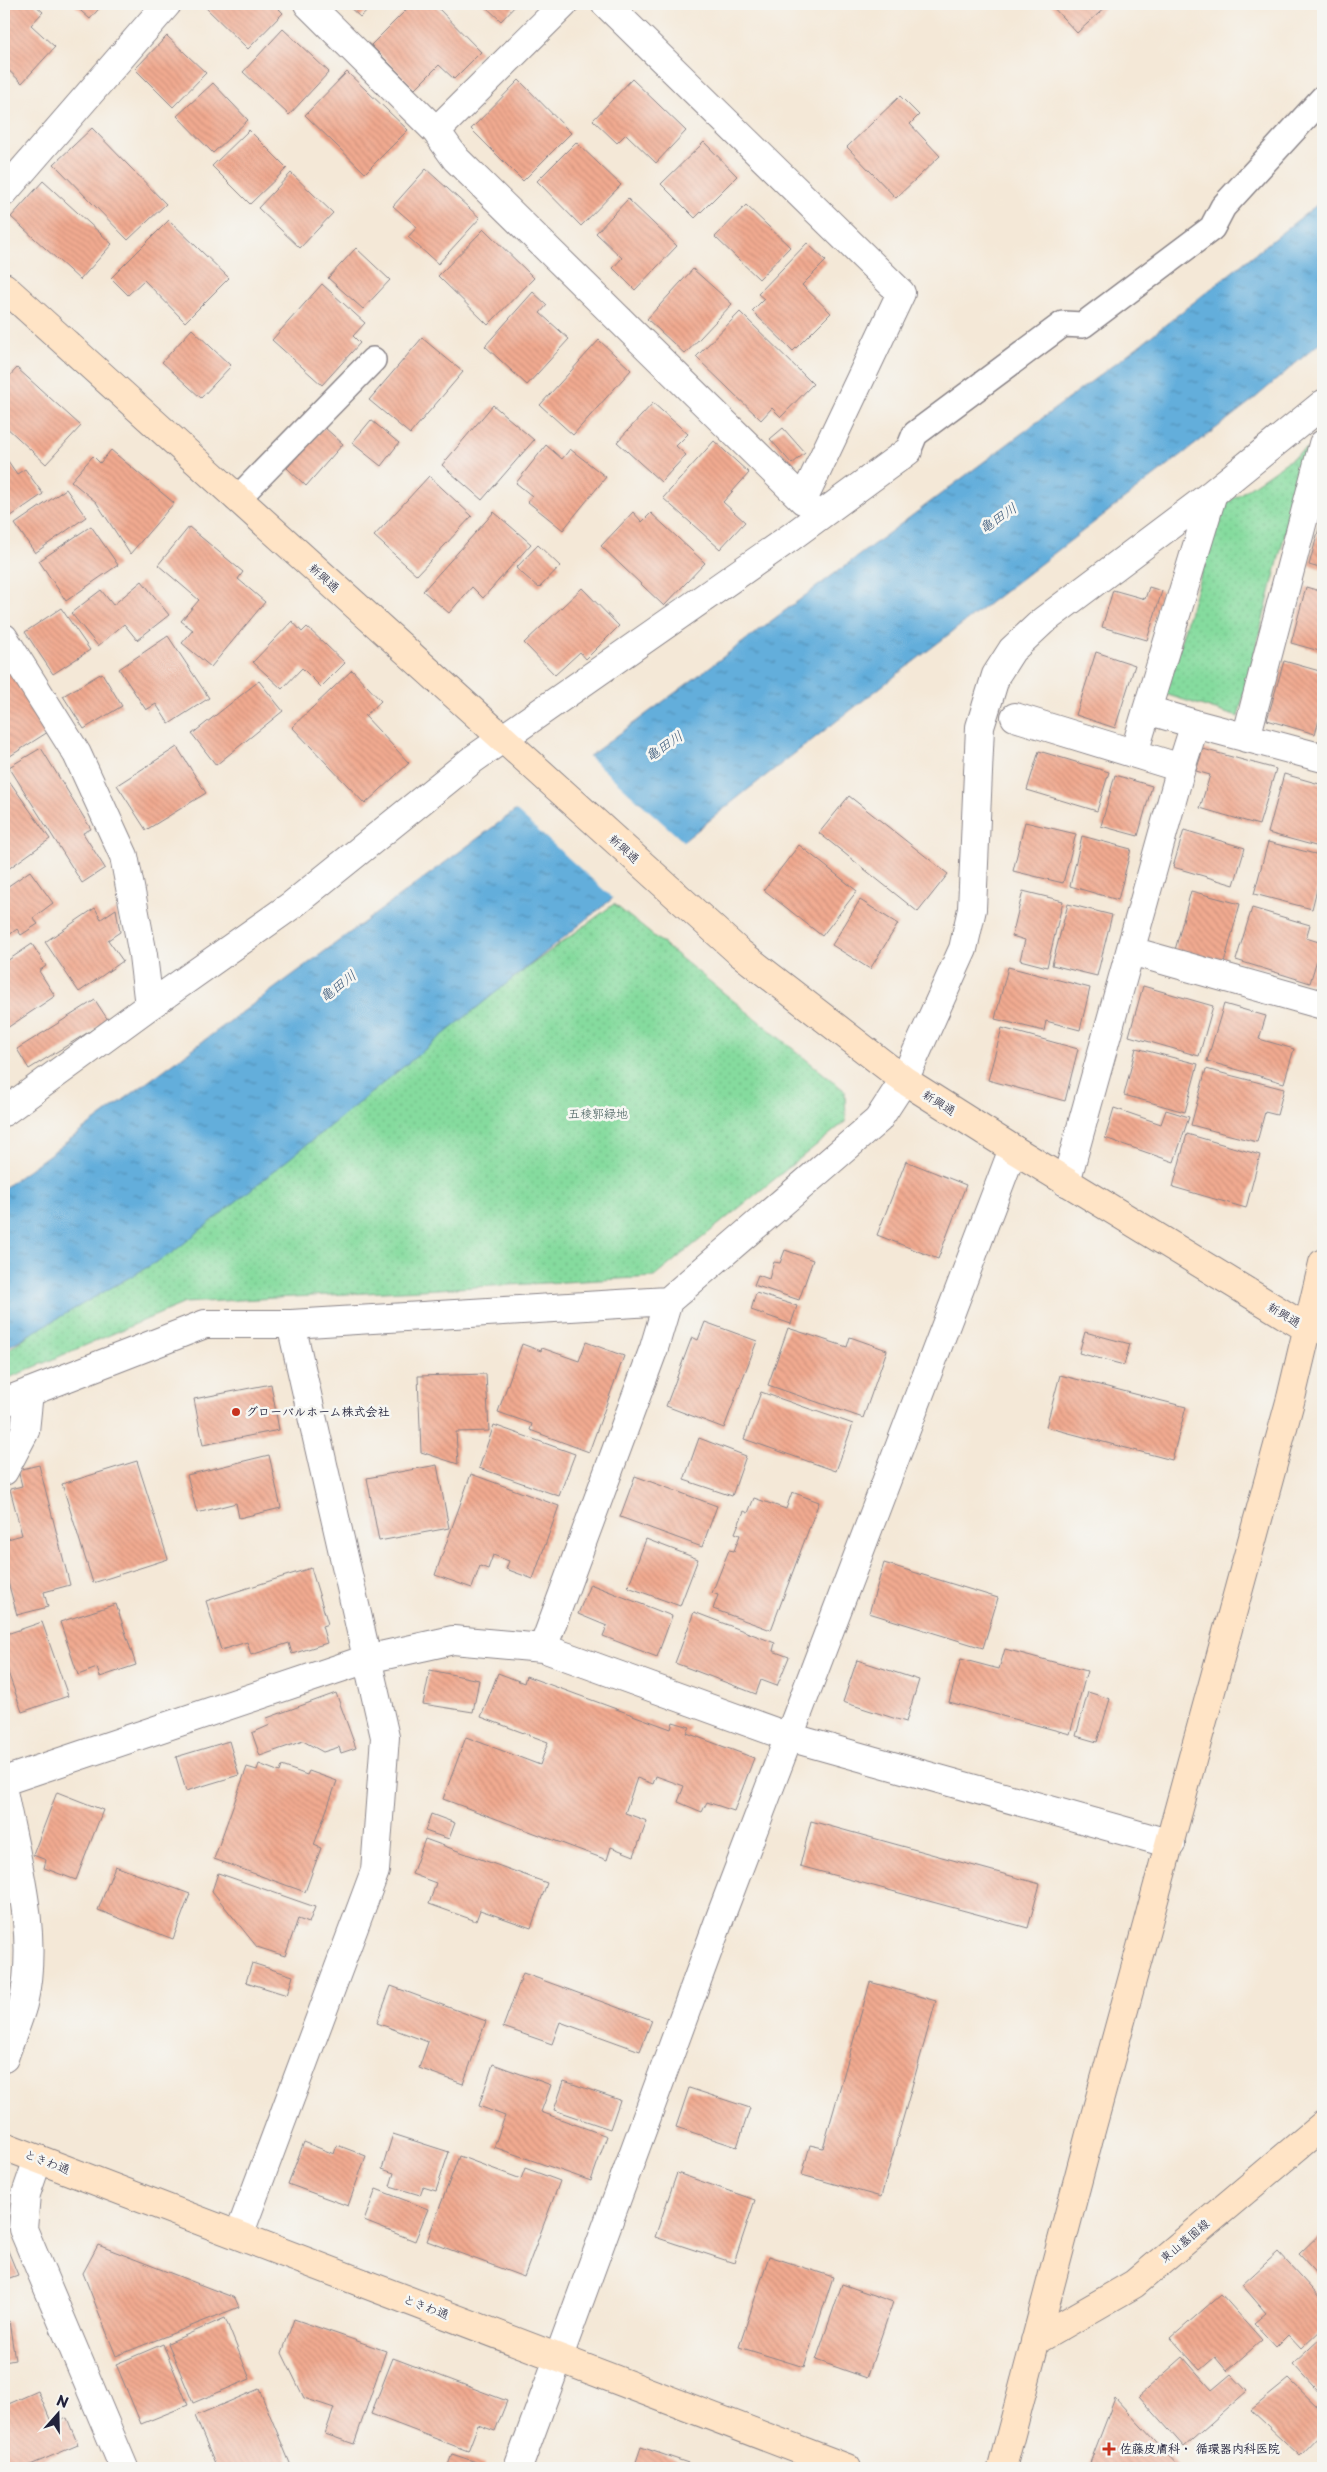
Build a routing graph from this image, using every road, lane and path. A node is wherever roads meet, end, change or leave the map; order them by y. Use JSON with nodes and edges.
{"nodes":[{"id":1,"x":167,"y":4,"type":"edge"},
{"id":2,"x":308,"y":4,"type":"edge"},
{"id":3,"x":564,"y":4,"type":"edge"},
{"id":4,"x":606,"y":4,"type":"edge"},
{"id":5,"x":1323,"y":98,"type":"edge"},
{"id":6,"x":436,"y":131,"type":"junction"},
{"id":7,"x":4,"y":192,"type":"edge"},
{"id":8,"x":4,"y":287,"type":"edge"},
{"id":9,"x":372,"y":360,"type":"dead end"},
{"id":10,"x":1323,"y":404,"type":"edge"},
{"id":11,"x":1323,"y":444,"type":"edge"},
{"id":12,"x":908,"y":451,"type":"joint"},
{"id":13,"x":1213,"y":493,"type":"junction"},
{"id":14,"x":237,"y":499,"type":"junction"},
{"id":15,"x":803,"y":500,"type":"junction"},
{"id":16,"x":791,"y":537,"type":"junction"},
{"id":17,"x":4,"y":638,"type":"edge"},
{"id":18,"x":1147,"y":710,"type":"junction"},
{"id":19,"x":1015,"y":717,"type":"dead end"},
{"id":20,"x":1195,"y":724,"type":"junction"},
{"id":21,"x":1246,"y":738,"type":"junction"},
{"id":22,"x":510,"y":747,"type":"junction"},
{"id":23,"x":1134,"y":753,"type":"junction"},
{"id":24,"x":1323,"y":758,"type":"edge"},
{"id":25,"x":1182,"y":768,"type":"junction"},
{"id":26,"x":1131,"y":951,"type":"junction"},
{"id":27,"x":1323,"y":1005,"type":"edge"},
{"id":28,"x":149,"y":1006,"type":"junction"},
{"id":29,"x":904,"y":1080,"type":"junction"},
{"id":30,"x":5,"y":1108,"type":"edge"},
{"id":31,"x":1013,"y":1149,"type":"junction"},
{"id":32,"x":1066,"y":1182,"type":"junction"},
{"id":33,"x":1323,"y":1263,"type":"edge"},
{"id":34,"x":668,"y":1302,"type":"junction"},
{"id":35,"x":291,"y":1324,"type":"junction"},
{"id":36,"x":1315,"y":1331,"type":"edge"},
{"id":37,"x":29,"y":1392,"type":"junction"},
{"id":38,"x":4,"y":1402,"type":"edge"},
{"id":39,"x":4,"y":1471,"type":"edge"},
{"id":40,"x":543,"y":1648,"type":"junction"},
{"id":41,"x":367,"y":1659,"type":"junction"},
{"id":42,"x":789,"y":1737,"type":"junction"},
{"id":43,"x":4,"y":1781,"type":"edge"},
{"id":44,"x":4,"y":1796,"type":"edge"},
{"id":45,"x":1171,"y":1844,"type":"junction"},
{"id":46,"x":4,"y":2058,"type":"edge"},
{"id":47,"x":1323,"y":2125,"type":"edge"},
{"id":48,"x":4,"y":2146,"type":"edge"},
{"id":49,"x":38,"y":2159,"type":"junction"},
{"id":50,"x":239,"y":2236,"type":"junction"},
{"id":51,"x":1035,"y":2342,"type":"junction"},
{"id":52,"x":560,"y":2359,"type":"junction"},
{"id":53,"x":124,"y":2468,"type":"edge"},
{"id":54,"x":518,"y":2468,"type":"edge"},
{"id":55,"x":847,"y":2468,"type":"edge"},
{"id":56,"x":1002,"y":2468,"type":"edge"}],
"edges":[{"from":1,"to":7,"type":"street"},
{"from":2,"to":6,"type":"street"},
{"from":3,"to":6,"type":"street"},
{"from":4,"to":15,"type":"street"},
{"from":5,"to":12,"type":"lane"},
{"from":6,"to":15,"type":"street"},
{"from":8,"to":14,"type":"street","name":"新興通"},
{"from":9,"to":14,"type":"lane"},
{"from":10,"to":13,"type":"street"},
{"from":11,"to":21,"type":"street"},
{"from":12,"to":16,"type":"street"},
{"from":13,"to":18,"type":"street"},
{"from":13,"to":29,"type":"street"},
{"from":14,"to":22,"type":"street","name":"新興通"},
{"from":15,"to":16,"type":"street"},
{"from":16,"to":22,"type":"street"},
{"from":17,"to":28,"type":"street"},
{"from":18,"to":20,"type":"street"},
{"from":18,"to":23,"type":"street"},
{"from":19,"to":23,"type":"street"},
{"from":20,"to":21,"type":"street"},
{"from":20,"to":25,"type":"street"},
{"from":21,"to":24,"type":"street"},
{"from":22,"to":28,"type":"street"},
{"from":22,"to":29,"type":"street","name":"新興通"},
{"from":23,"to":25,"type":"street"},
{"from":25,"to":26,"type":"street"},
{"from":26,"to":27,"type":"street"},
{"from":26,"to":32,"type":"street"},
{"from":28,"to":30,"type":"street"},
{"from":29,"to":31,"type":"street","name":"新興通"},
{"from":29,"to":34,"type":"street"},
{"from":31,"to":32,"type":"street","name":"新興通"},
{"from":31,"to":42,"type":"street"},
{"from":32,"to":36,"type":"street","name":"新興通"},
{"from":33,"to":36,"type":"street"},
{"from":34,"to":35,"type":"street"},
{"from":34,"to":40,"type":"street"},
{"from":35,"to":37,"type":"street"},
{"from":35,"to":41,"type":"street"},
{"from":36,"to":45,"type":"street"},
{"from":37,"to":38,"type":"street"},
{"from":37,"to":39,"type":"street"},
{"from":40,"to":41,"type":"street"},
{"from":40,"to":42,"type":"street"},
{"from":41,"to":43,"type":"street"},
{"from":41,"to":50,"type":"street"},
{"from":42,"to":45,"type":"street"},
{"from":42,"to":52,"type":"street"},
{"from":44,"to":46,"type":"street"},
{"from":45,"to":51,"type":"street"},
{"from":47,"to":51,"type":"street","name":"東山墓園線"},
{"from":48,"to":49,"type":"street","name":"ときわ通"},
{"from":49,"to":50,"type":"street","name":"ときわ通"},
{"from":49,"to":53,"type":"street"},
{"from":50,"to":52,"type":"street","name":"ときわ通"},
{"from":51,"to":56,"type":"street"},
{"from":52,"to":54,"type":"street"},
{"from":52,"to":55,"type":"street","name":"ときわ通"}]}
